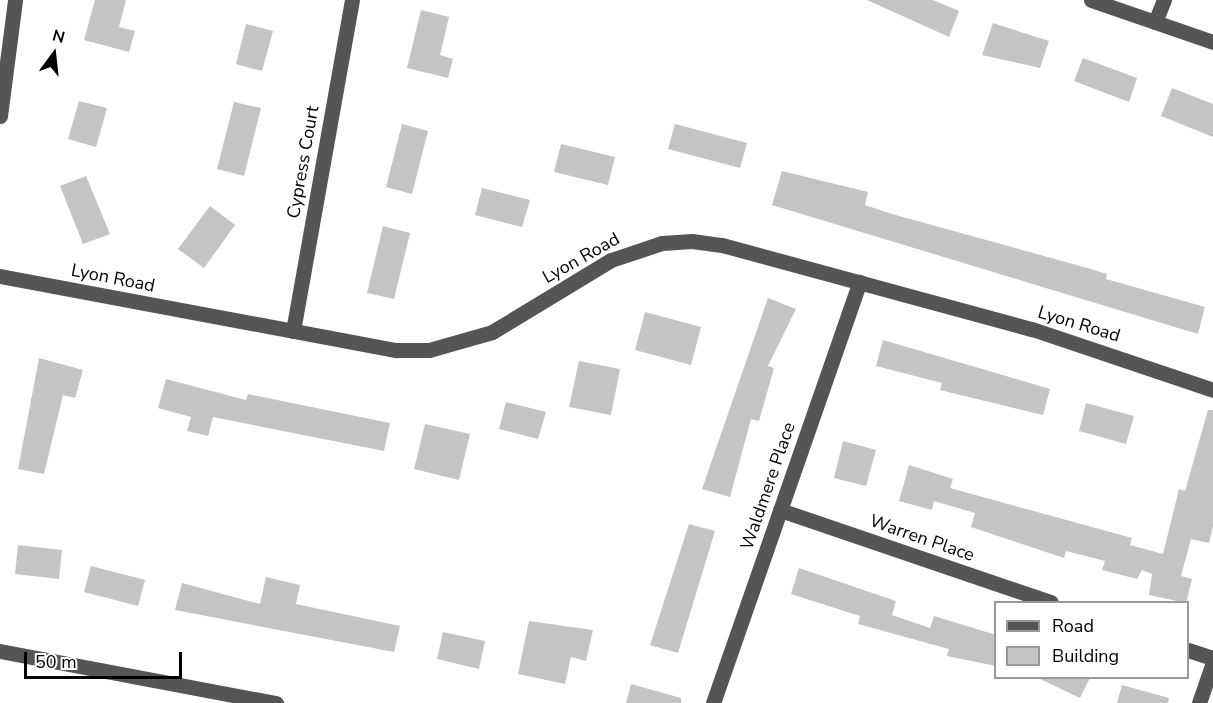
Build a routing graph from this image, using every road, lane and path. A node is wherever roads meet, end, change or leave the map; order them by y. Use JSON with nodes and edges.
{"nodes":[{"id":1,"x":15,"y":0,"type":"edge"},
{"id":2,"x":352,"y":0,"type":"edge"},
{"id":3,"x":1091,"y":0,"type":"edge"},
{"id":4,"x":1164,"y":0,"type":"edge"},
{"id":5,"x":1155,"y":22,"type":"junction"},
{"id":6,"x":1213,"y":42,"type":"edge"},
{"id":7,"x":0,"y":116,"type":"edge"},
{"id":8,"x":0,"y":276,"type":"edge"},
{"id":9,"x":860,"y":282,"type":"junction"},
{"id":10,"x":293,"y":331,"type":"junction"},
{"id":11,"x":1213,"y":390,"type":"edge"},
{"id":12,"x":780,"y":510,"type":"junction"},
{"id":13,"x":1045,"y":601,"type":"edge"},
{"id":14,"x":1189,"y":650,"type":"edge"},
{"id":15,"x":0,"y":651,"type":"edge"},
{"id":16,"x":1213,"y":660,"type":"edge"},
{"id":17,"x":276,"y":703,"type":"edge"},
{"id":18,"x":713,"y":703,"type":"edge"},
{"id":19,"x":1199,"y":703,"type":"edge"}],
"edges":[{"from":1,"to":7,"type":"street"},
{"from":2,"to":10,"type":"street","name":"Cypress Court"},
{"from":3,"to":5,"type":"street"},
{"from":4,"to":5,"type":"street"},
{"from":5,"to":6,"type":"street"},
{"from":8,"to":10,"type":"street","name":"Lyon Road"},
{"from":9,"to":10,"type":"street","name":"Lyon Road"},
{"from":9,"to":11,"type":"street","name":"Lyon Road"},
{"from":9,"to":12,"type":"street","name":"Waldmere Place"},
{"from":12,"to":13,"type":"street","name":"Warren Place"},
{"from":12,"to":18,"type":"street","name":"Waldmere Place"},
{"from":14,"to":16,"type":"street"},
{"from":15,"to":17,"type":"street"},
{"from":16,"to":19,"type":"street"}]}
